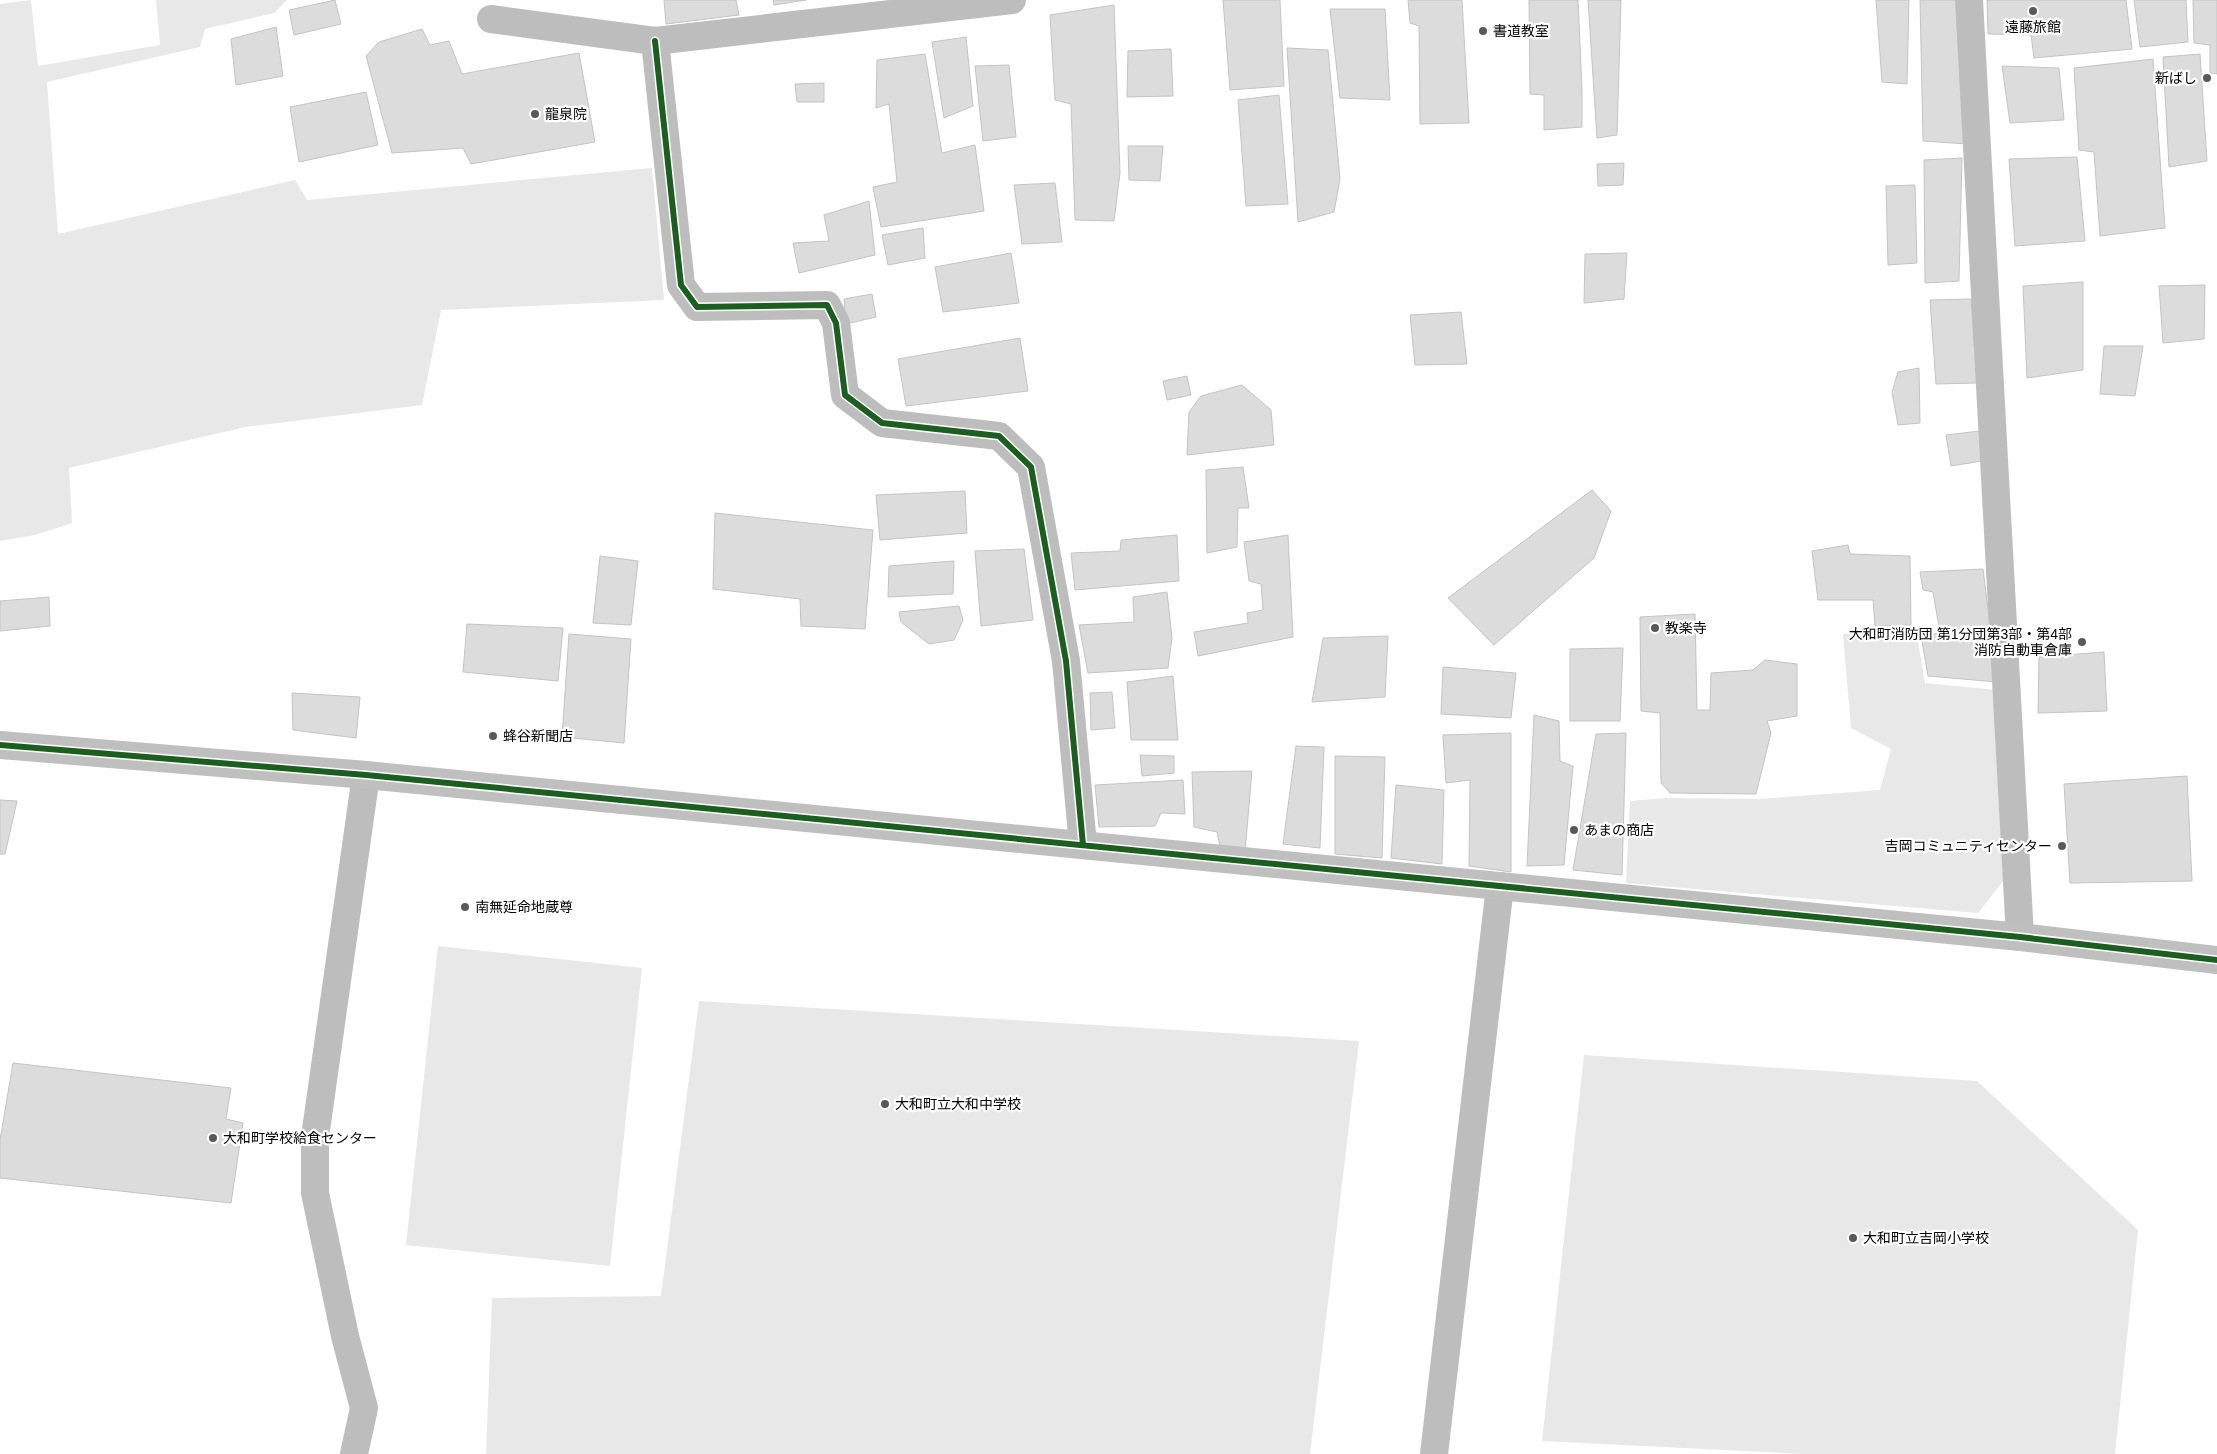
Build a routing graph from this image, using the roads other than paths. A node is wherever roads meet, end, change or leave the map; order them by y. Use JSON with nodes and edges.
{"nodes":[{"id":1,"x":1012,"y":0,"type":"edge"},
{"id":2,"x":1969,"y":0,"type":"edge"},
{"id":3,"x":491,"y":19,"type":"dead end"},
{"id":4,"x":655,"y":42,"type":"junction"},
{"id":5,"x":0,"y":746,"type":"edge"},
{"id":6,"x":366,"y":775,"type":"junction"},
{"id":7,"x":1083,"y":845,"type":"junction"},
{"id":8,"x":1500,"y":886,"type":"junction"},
{"id":9,"x":2020,"y":937,"type":"junction"},
{"id":10,"x":2217,"y":960,"type":"edge"},
{"id":11,"x":354,"y":1454,"type":"edge"},
{"id":12,"x":1434,"y":1454,"type":"edge"}],
"edges":[{"from":1,"to":4,"type":"street"},
{"from":2,"to":9,"type":"street"},
{"from":3,"to":4,"type":"street"},
{"from":4,"to":7,"type":"street"},
{"from":5,"to":6,"type":"street"},
{"from":6,"to":7,"type":"street"},
{"from":6,"to":11,"type":"street"},
{"from":7,"to":8,"type":"street"},
{"from":8,"to":9,"type":"street"},
{"from":8,"to":12,"type":"street"},
{"from":9,"to":10,"type":"street"}]}
